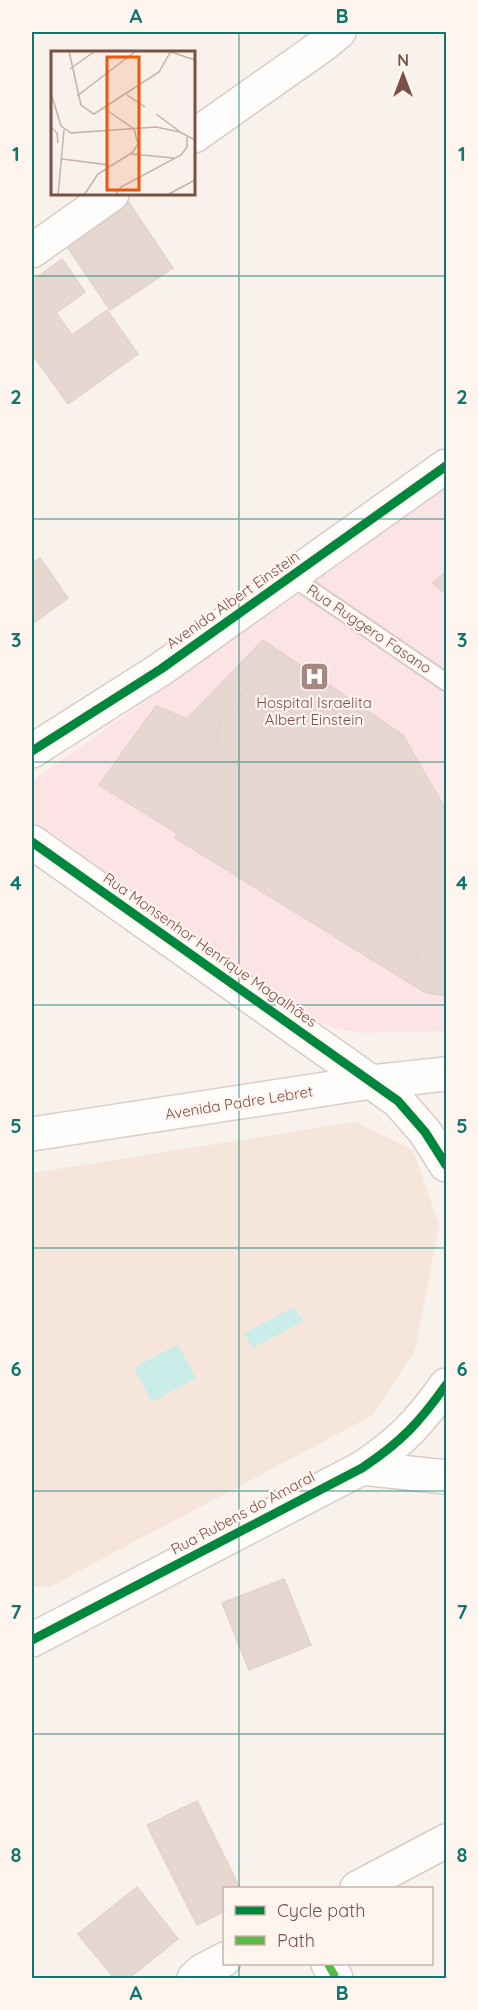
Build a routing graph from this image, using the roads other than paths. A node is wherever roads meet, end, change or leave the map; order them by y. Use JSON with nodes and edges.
{"nodes":[{"id":1,"x":339,"y":32,"type":"edge"},
{"id":2,"x":195,"y":135,"type":"edge"},
{"id":3,"x":111,"y":195,"type":"edge"},
{"id":4,"x":32,"y":251,"type":"edge"},
{"id":5,"x":447,"y":466,"type":"edge"},
{"id":6,"x":292,"y":577,"type":"junction"},
{"id":7,"x":447,"y":681,"type":"edge"},
{"id":8,"x":32,"y":751,"type":"edge"},
{"id":9,"x":32,"y":842,"type":"edge"},
{"id":10,"x":447,"y":1074,"type":"edge"},
{"id":11,"x":371,"y":1082,"type":"junction"},
{"id":12,"x":32,"y":1134,"type":"edge"},
{"id":13,"x":447,"y":1165,"type":"edge"},
{"id":14,"x":447,"y":1385,"type":"edge"},
{"id":15,"x":362,"y":1468,"type":"junction"},
{"id":16,"x":447,"y":1477,"type":"edge"},
{"id":17,"x":32,"y":1640,"type":"edge"},
{"id":18,"x":447,"y":1841,"type":"edge"},
{"id":19,"x":359,"y":1887,"type":"edge"},
{"id":20,"x":223,"y":1960,"type":"edge"},
{"id":21,"x":194,"y":1978,"type":"edge"}],
"edges":[{"from":1,"to":2,"type":"street"},
{"from":3,"to":4,"type":"street"},
{"from":5,"to":6,"type":"street","name":"Avenida Albert Einstein"},
{"from":6,"to":7,"type":"lane","name":"Rua Ruggero Fasano"},
{"from":6,"to":8,"type":"street","name":"Avenida Albert Einstein"},
{"from":9,"to":11,"type":"street","name":"Rua Monsenhor Henrique Magalhães"},
{"from":10,"to":11,"type":"street","name":"Avenida Padre Lebret"},
{"from":11,"to":12,"type":"street","name":"Avenida Padre Lebret"},
{"from":11,"to":13,"type":"street"},
{"from":14,"to":15,"type":"street","name":"Rua Rubens do Amaral"},
{"from":15,"to":16,"type":"street"},
{"from":15,"to":17,"type":"street","name":"Rua Rubens do Amaral"},
{"from":18,"to":19,"type":"street"},
{"from":20,"to":21,"type":"street"}]}
